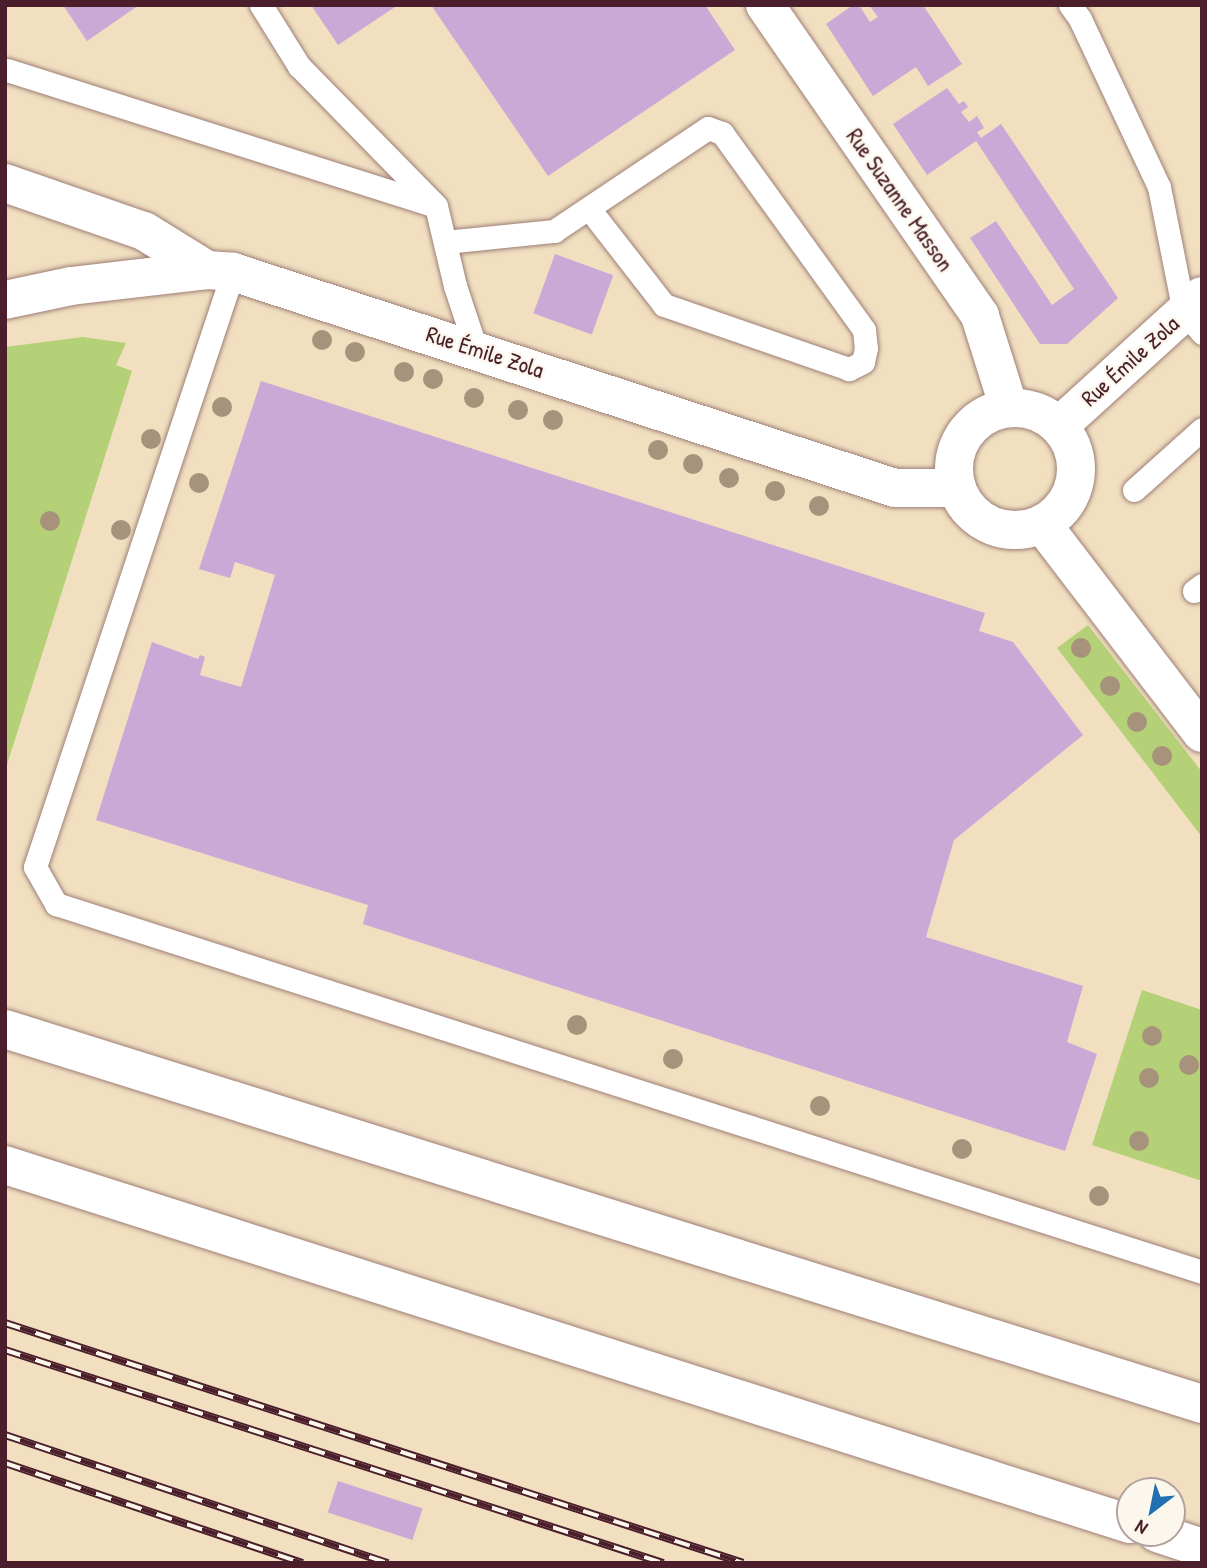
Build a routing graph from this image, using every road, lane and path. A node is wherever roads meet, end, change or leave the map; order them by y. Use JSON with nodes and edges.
{"nodes":[{"id":1,"x":261,"y":5,"type":"edge"},
{"id":2,"x":765,"y":5,"type":"edge"},
{"id":3,"x":1070,"y":5,"type":"edge"},
{"id":4,"x":7,"y":70,"type":"dead end"},
{"id":5,"x":5,"y":183,"type":"edge"},
{"id":6,"x":436,"y":206,"type":"junction"},
{"id":7,"x":590,"y":210,"type":"junction"},
{"id":8,"x":445,"y":242,"type":"junction"},
{"id":9,"x":220,"y":271,"type":"junction"},
{"id":10,"x":5,"y":300,"type":"edge"},
{"id":11,"x":1196,"y":314,"type":"edge"},
{"id":12,"x":476,"y":349,"type":"junction"},
{"id":13,"x":1009,"y":408,"type":"junction"},
{"id":14,"x":1059,"y":426,"type":"junction"},
{"id":15,"x":1202,"y":429,"type":"edge"},
{"id":16,"x":957,"y":488,"type":"junction"},
{"id":17,"x":1134,"y":490,"type":"dead end"},
{"id":18,"x":1042,"y":524,"type":"junction"},
{"id":19,"x":1202,"y":733,"type":"edge"},
{"id":20,"x":5,"y":1028,"type":"edge"},
{"id":21,"x":5,"y":1165,"type":"edge"},
{"id":22,"x":1202,"y":1272,"type":"edge"},
{"id":23,"x":1202,"y":1404,"type":"edge"},
{"id":24,"x":1116,"y":1520,"type":"edge"}],
"edges":[{"from":1,"to":6,"type":"lane"},
{"from":2,"to":13,"type":"main road","name":"Rue Suzanne Masson"},
{"from":3,"to":11,"type":"lane"},
{"from":4,"to":6,"type":"lane"},
{"from":5,"to":9,"type":"main road"},
{"from":6,"to":8,"type":"lane"},
{"from":7,"to":7,"type":"lane"},
{"from":7,"to":8,"type":"lane"},
{"from":8,"to":12,"type":"lane"},
{"from":9,"to":10,"type":"main road","name":"Rue Émile Zola"},
{"from":9,"to":12,"type":"main road","name":"Rue Émile Zola"},
{"from":9,"to":22,"type":"lane"},
{"from":11,"to":14,"type":"main road","name":"Rue Émile Zola"},
{"from":12,"to":16,"type":"main road","name":"Rue Émile Zola"},
{"from":13,"to":14,"type":"main road"},
{"from":13,"to":16,"type":"main road"},
{"from":14,"to":18,"type":"main road"},
{"from":15,"to":17,"type":"lane"},
{"from":16,"to":18,"type":"main road"},
{"from":18,"to":19,"type":"main road"},
{"from":20,"to":23,"type":"main road"},
{"from":21,"to":24,"type":"main road"}]}
